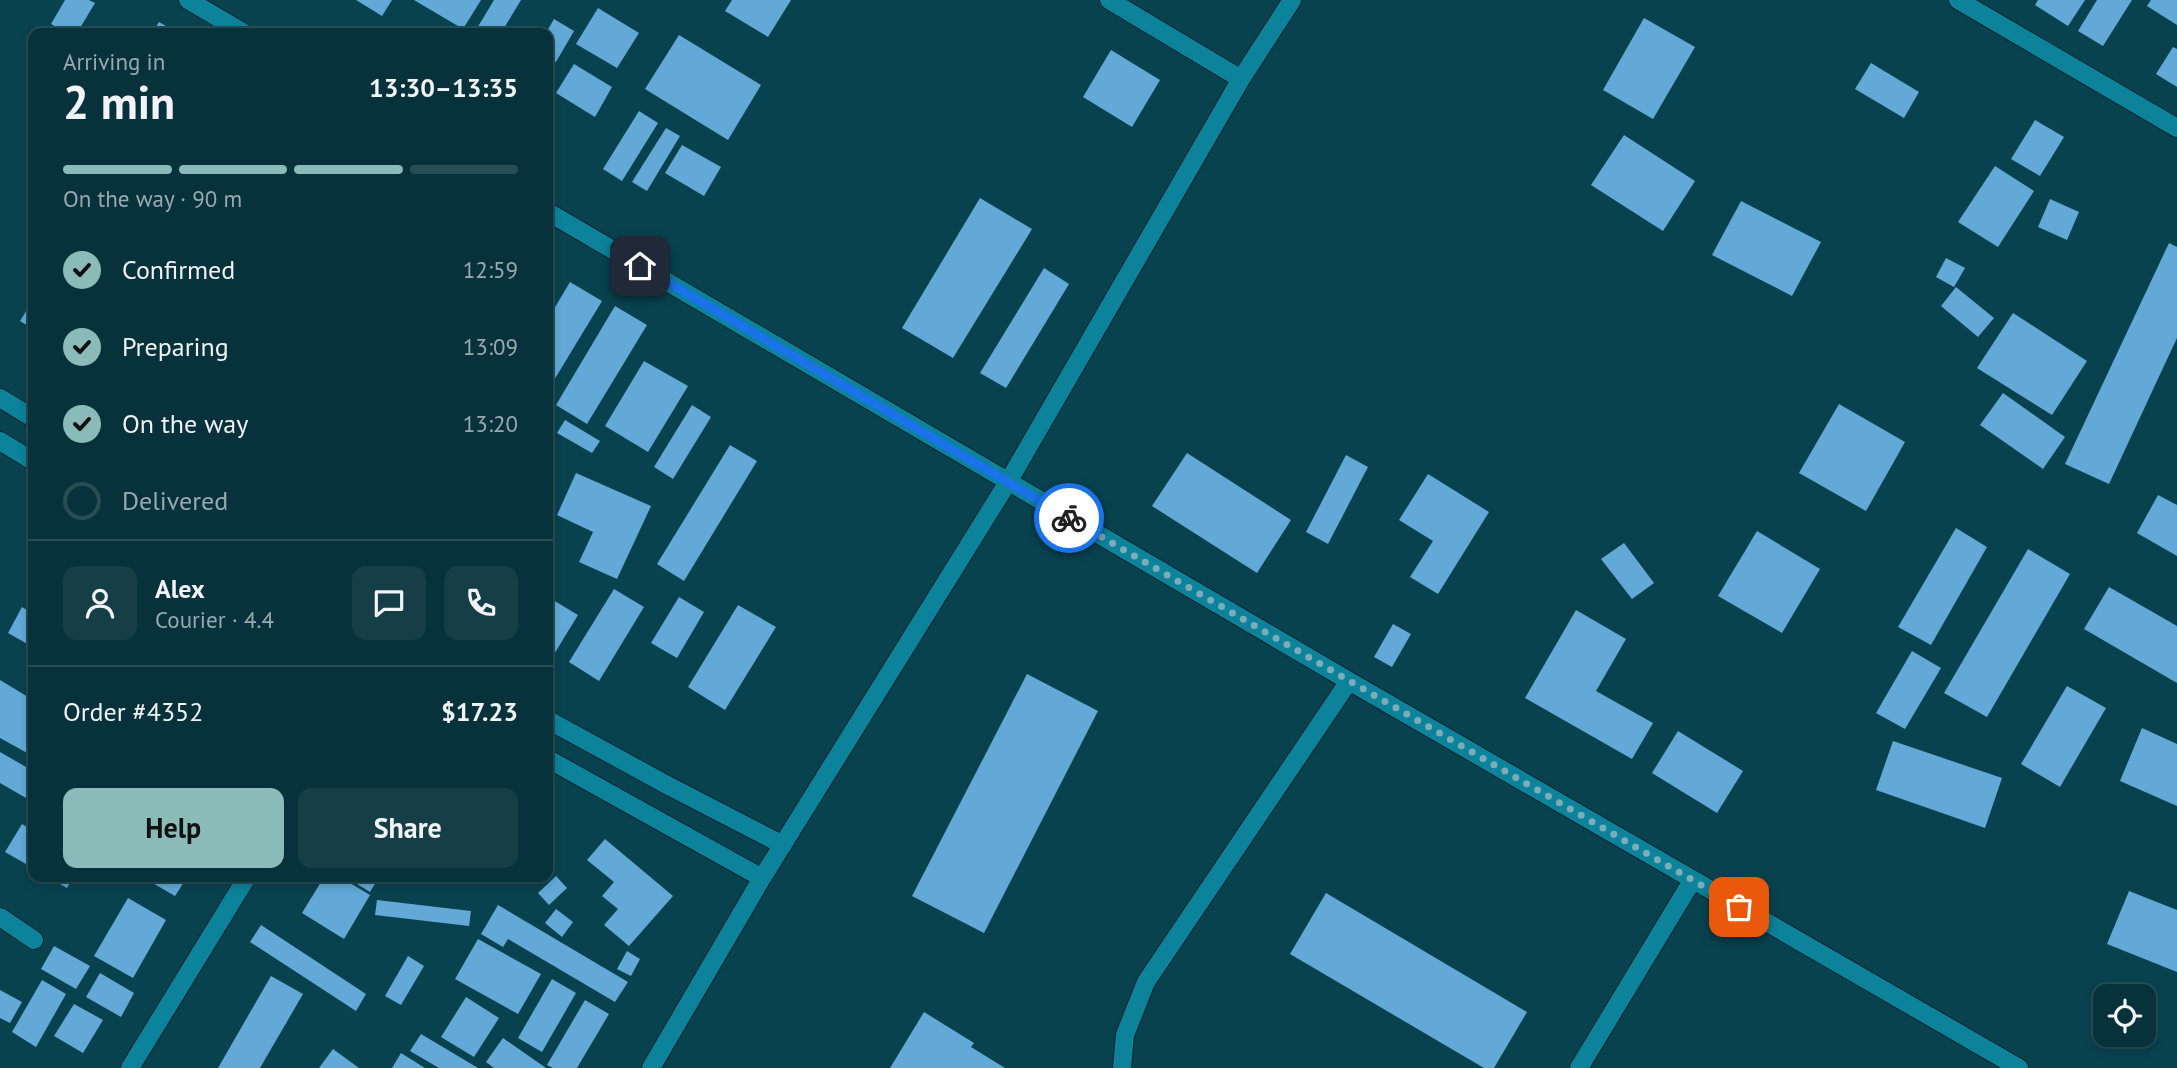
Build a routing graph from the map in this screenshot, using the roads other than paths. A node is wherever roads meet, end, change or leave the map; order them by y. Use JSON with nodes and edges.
{"nodes":[{"id":1,"x":188,"y":0,"type":"edge"},
{"id":2,"x":1109,"y":0,"type":"edge"},
{"id":3,"x":1292,"y":0,"type":"edge"},
{"id":4,"x":1958,"y":0,"type":"edge"},
{"id":5,"x":236,"y":28,"type":"edge"},
{"id":6,"x":1241,"y":79,"type":"junction"},
{"id":7,"x":2177,"y":128,"type":"edge"},
{"id":8,"x":553,"y":215,"type":"edge"},
{"id":9,"x":0,"y":398,"type":"edge"},
{"id":10,"x":28,"y":415,"type":"edge"},
{"id":11,"x":0,"y":441,"type":"edge"},
{"id":12,"x":28,"y":458,"type":"edge"},
{"id":13,"x":1008,"y":482,"type":"junction"},
{"id":14,"x":1349,"y":681,"type":"junction"},
{"id":15,"x":553,"y":723,"type":"edge"},
{"id":16,"x":553,"y":763,"type":"edge"},
{"id":17,"x":783,"y":845,"type":"junction"},
{"id":18,"x":762,"y":878,"type":"junction"},
{"id":19,"x":1692,"y":881,"type":"junction"},
{"id":20,"x":244,"y":882,"type":"edge"},
{"id":21,"x":0,"y":917,"type":"edge"},
{"id":22,"x":34,"y":940,"type":"dead end"},
{"id":23,"x":130,"y":1068,"type":"edge"},
{"id":24,"x":652,"y":1068,"type":"edge"},
{"id":25,"x":1122,"y":1068,"type":"edge"},
{"id":26,"x":1579,"y":1068,"type":"edge"},
{"id":27,"x":2020,"y":1068,"type":"edge"}],
"edges":[{"from":1,"to":5,"type":"street"},
{"from":2,"to":6,"type":"street"},
{"from":3,"to":6,"type":"street"},
{"from":4,"to":7,"type":"street"},
{"from":6,"to":13,"type":"street"},
{"from":8,"to":13,"type":"street"},
{"from":9,"to":10,"type":"street"},
{"from":11,"to":12,"type":"street"},
{"from":13,"to":14,"type":"street"},
{"from":13,"to":17,"type":"street"},
{"from":14,"to":19,"type":"street"},
{"from":14,"to":25,"type":"street"},
{"from":15,"to":17,"type":"street"},
{"from":16,"to":18,"type":"street"},
{"from":17,"to":18,"type":"street"},
{"from":18,"to":24,"type":"street"},
{"from":19,"to":26,"type":"street"},
{"from":19,"to":27,"type":"street"},
{"from":20,"to":23,"type":"street"},
{"from":21,"to":22,"type":"street"}]}
